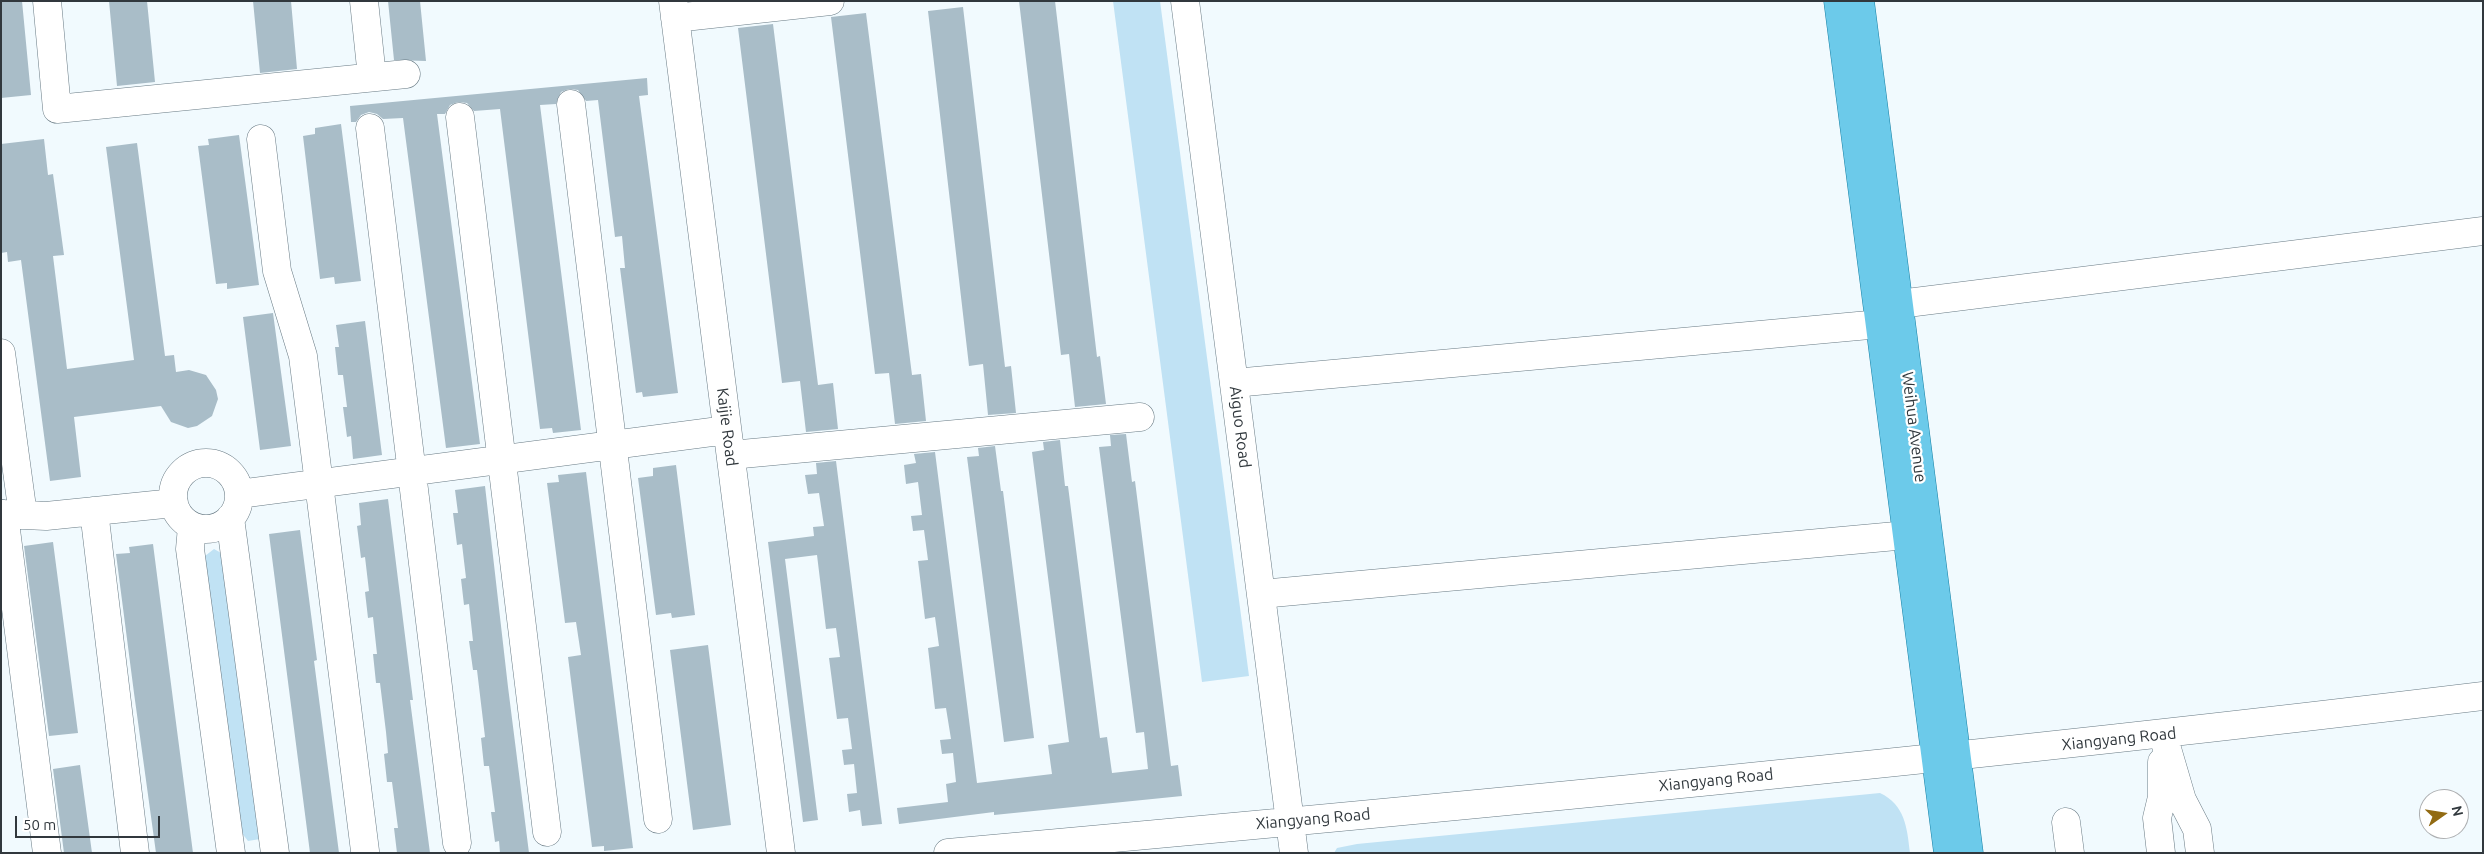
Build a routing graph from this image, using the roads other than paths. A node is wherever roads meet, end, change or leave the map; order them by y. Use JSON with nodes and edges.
{"nodes":[{"id":1,"x":47,"y":1,"type":"edge"},
{"id":2,"x":364,"y":1,"type":"edge"},
{"id":3,"x":830,"y":1,"type":"edge"},
{"id":4,"x":1185,"y":1,"type":"edge"},
{"id":5,"x":1838,"y":1,"type":"edge"},
{"id":6,"x":1860,"y":1,"type":"edge"},
{"id":7,"x":674,"y":9,"type":"edge"},
{"id":8,"x":406,"y":74,"type":"dead end"},
{"id":9,"x":372,"y":77,"type":"junction"},
{"id":10,"x":571,"y":104,"type":"dead end"},
{"id":11,"x":460,"y":117,"type":"dead end"},
{"id":12,"x":370,"y":128,"type":"dead end"},
{"id":13,"x":261,"y":139,"type":"dead end"},
{"id":14,"x":2483,"y":231,"type":"edge"},
{"id":15,"x":1898,"y":304,"type":"junction"},
{"id":16,"x":1880,"y":324,"type":"junction"},
{"id":17,"x":1,"y":353,"type":"edge"},
{"id":18,"x":1234,"y":383,"type":"junction"},
{"id":19,"x":1140,"y":417,"type":"dead end"},
{"id":20,"x":729,"y":442,"type":"junction"},
{"id":21,"x":613,"y":445,"type":"junction"},
{"id":22,"x":502,"y":459,"type":"junction"},
{"id":23,"x":412,"y":471,"type":"junction"},
{"id":24,"x":318,"y":483,"type":"junction"},
{"id":25,"x":174,"y":503,"type":"junction"},
{"id":26,"x":234,"y":506,"type":"junction"},
{"id":27,"x":94,"y":511,"type":"junction"},
{"id":28,"x":9,"y":515,"type":"edge"},
{"id":29,"x":192,"y":527,"type":"junction"},
{"id":30,"x":1907,"y":535,"type":"junction"},
{"id":31,"x":1261,"y":594,"type":"junction"},
{"id":32,"x":2483,"y":696,"type":"edge"},
{"id":33,"x":2163,"y":735,"type":"junction"},
{"id":34,"x":1946,"y":757,"type":"junction"},
{"id":35,"x":658,"y":819,"type":"dead end"},
{"id":36,"x":1290,"y":821,"type":"junction"},
{"id":37,"x":2066,"y":822,"type":"dead end"},
{"id":38,"x":548,"y":832,"type":"dead end"},
{"id":39,"x":457,"y":843,"type":"dead end"},
{"id":40,"x":1096,"y":846,"type":"edge"},
{"id":41,"x":365,"y":851,"type":"dead end"},
{"id":42,"x":47,"y":853,"type":"edge"},
{"id":43,"x":135,"y":853,"type":"edge"},
{"id":44,"x":231,"y":853,"type":"edge"},
{"id":45,"x":275,"y":853,"type":"edge"},
{"id":46,"x":781,"y":853,"type":"edge"},
{"id":47,"x":948,"y":853,"type":"edge"},
{"id":48,"x":1294,"y":853,"type":"edge"},
{"id":49,"x":1948,"y":853,"type":"edge"},
{"id":50,"x":1969,"y":853,"type":"edge"},
{"id":51,"x":2070,"y":853,"type":"edge"},
{"id":52,"x":2161,"y":853,"type":"edge"},
{"id":53,"x":2200,"y":853,"type":"edge"}],
"edges":[{"from":1,"to":9,"type":"street"},
{"from":2,"to":9,"type":"street"},
{"from":3,"to":7,"type":"street"},
{"from":4,"to":18,"type":"street","name":"Aiguo Road"},
{"from":5,"to":16,"type":"main road","name":"Weihua Avenue"},
{"from":6,"to":15,"type":"main road","name":"Weihua Avenue"},
{"from":7,"to":20,"type":"street","name":"Kaijie Road"},
{"from":8,"to":9,"type":"street"},
{"from":10,"to":21,"type":"street"},
{"from":11,"to":22,"type":"street"},
{"from":12,"to":23,"type":"street"},
{"from":13,"to":24,"type":"street"},
{"from":14,"to":15,"type":"street"},
{"from":15,"to":34,"type":"main road","name":"Weihua Avenue"},
{"from":16,"to":18,"type":"street"},
{"from":16,"to":30,"type":"main road","name":"Weihua Avenue"},
{"from":17,"to":28,"type":"street"},
{"from":18,"to":31,"type":"street","name":"Aiguo Road"},
{"from":19,"to":20,"type":"street"},
{"from":20,"to":21,"type":"street"},
{"from":20,"to":46,"type":"street","name":"Kaijie Road"},
{"from":21,"to":22,"type":"street"},
{"from":21,"to":35,"type":"street"},
{"from":22,"to":23,"type":"street"},
{"from":22,"to":38,"type":"street"},
{"from":23,"to":24,"type":"street"},
{"from":23,"to":39,"type":"street"},
{"from":24,"to":26,"type":"street"},
{"from":24,"to":41,"type":"street"},
{"from":25,"to":26,"type":"street"},
{"from":25,"to":27,"type":"street"},
{"from":25,"to":29,"type":"street"},
{"from":26,"to":29,"type":"street"},
{"from":26,"to":45,"type":"street"},
{"from":27,"to":28,"type":"street"},
{"from":27,"to":43,"type":"street"},
{"from":28,"to":42,"type":"street"},
{"from":29,"to":44,"type":"street"},
{"from":30,"to":31,"type":"street"},
{"from":30,"to":34,"type":"main road","name":"Weihua Avenue"},
{"from":31,"to":36,"type":"street","name":"Aiguo Road"},
{"from":32,"to":33,"type":"street","name":"Xiangyang Road"},
{"from":33,"to":34,"type":"street","name":"Xiangyang Road"},
{"from":33,"to":52,"type":"street"},
{"from":33,"to":53,"type":"street"},
{"from":34,"to":36,"type":"street","name":"Xiangyang Road"},
{"from":34,"to":49,"type":"main road","name":"Weihua Avenue"},
{"from":34,"to":50,"type":"main road","name":"Weihua Avenue"},
{"from":36,"to":40,"type":"street","name":"Xiangyang Road"},
{"from":36,"to":48,"type":"street","name":"Aiguo Road"},
{"from":37,"to":51,"type":"street"},
{"from":40,"to":47,"type":"street","name":"Xiangyang Road"}]}
